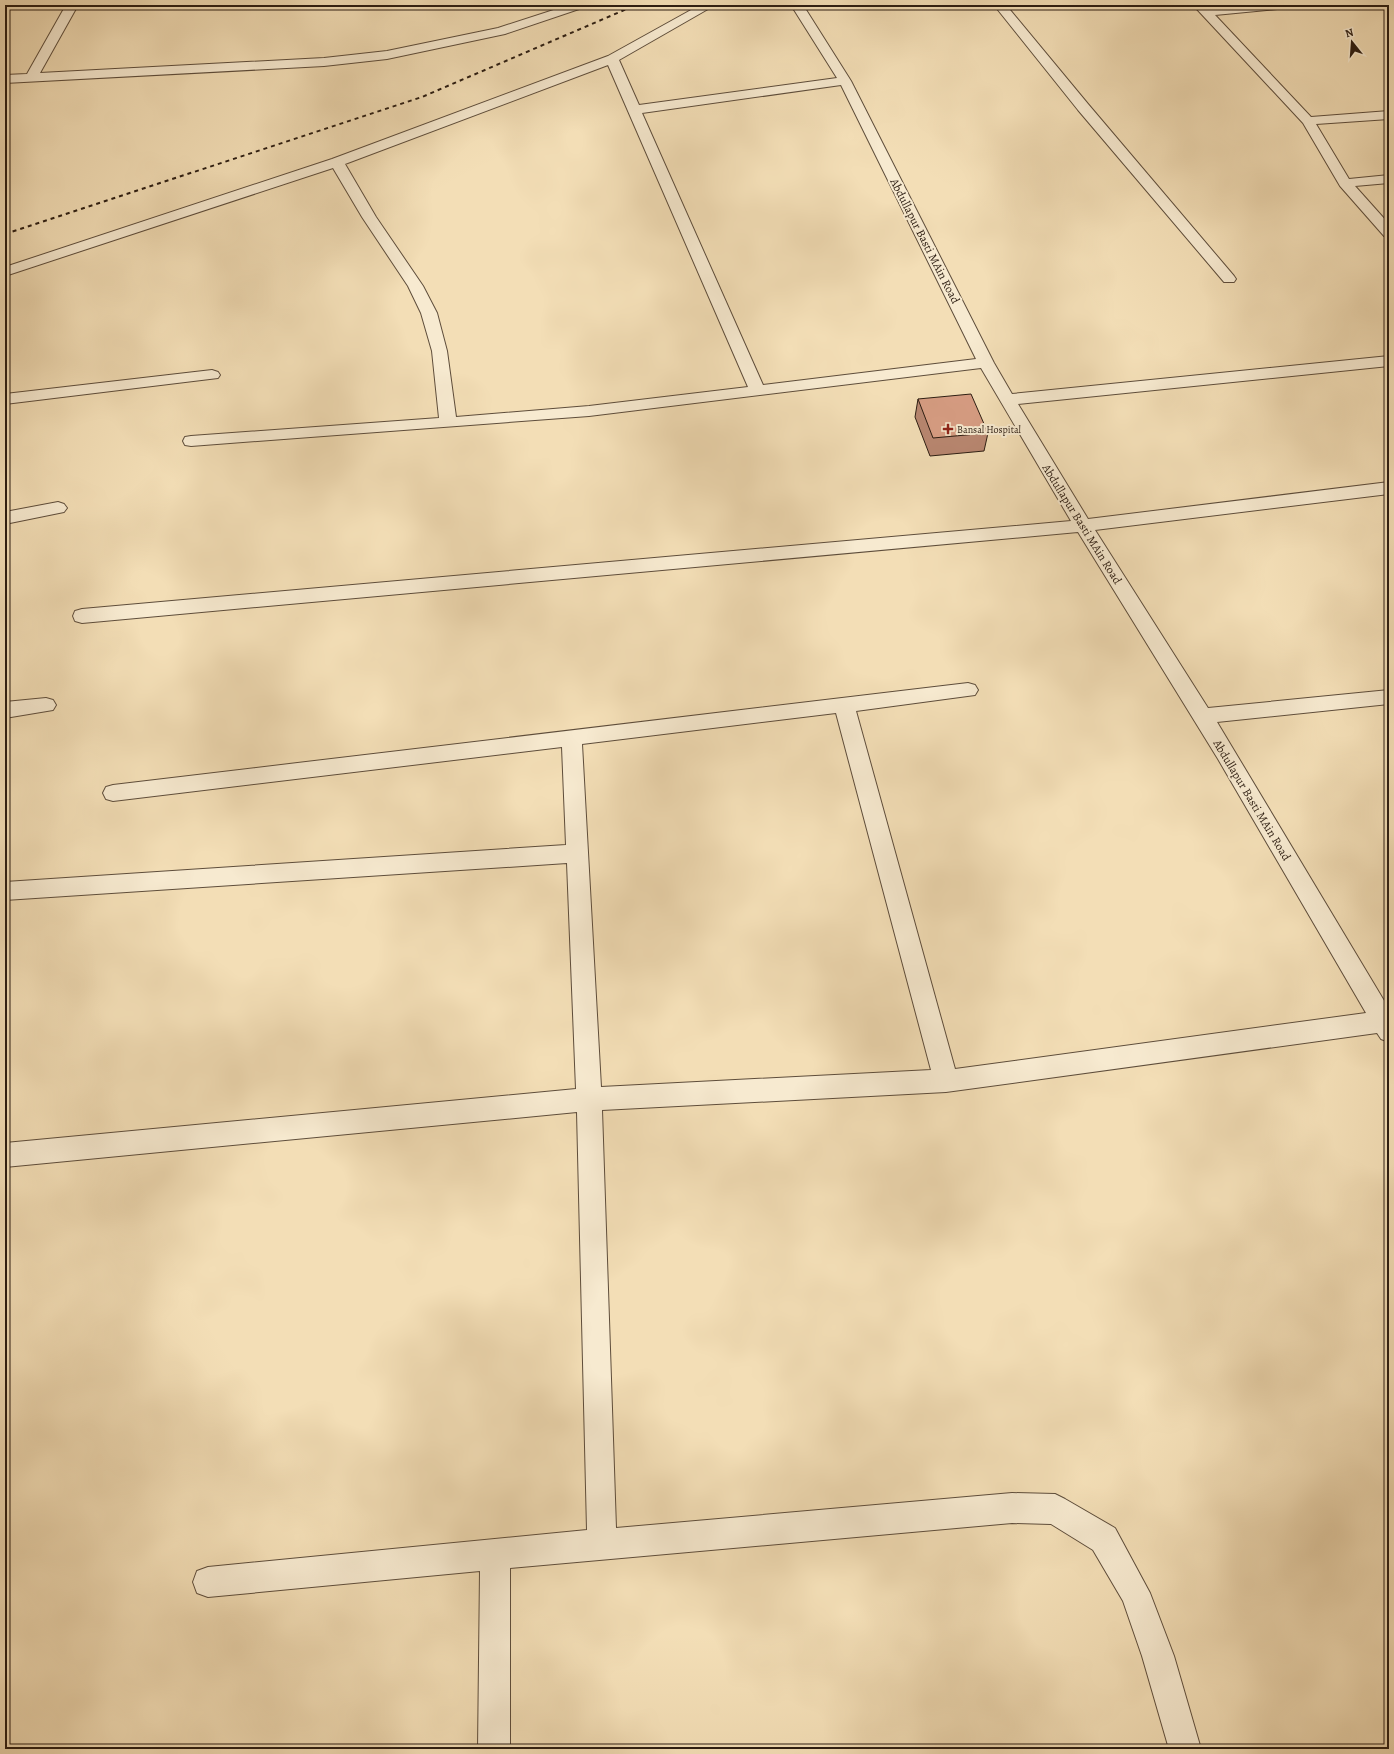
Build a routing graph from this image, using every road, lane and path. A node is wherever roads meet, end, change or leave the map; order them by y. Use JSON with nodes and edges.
{"nodes":[{"id":1,"x":72,"y":5,"type":"edge"},
{"id":2,"x":581,"y":5,"type":"edge"},
{"id":3,"x":709,"y":5,"type":"edge"},
{"id":4,"x":797,"y":5,"type":"edge"},
{"id":5,"x":1000,"y":5,"type":"edge"},
{"id":6,"x":1287,"y":5,"type":"edge"},
{"id":7,"x":1202,"y":8,"type":"edge"},
{"id":8,"x":612,"y":59,"type":"junction"},
{"id":9,"x":31,"y":78,"type":"junction"},
{"id":10,"x":5,"y":79,"type":"edge"},
{"id":11,"x":845,"y":81,"type":"junction"},
{"id":12,"x":634,"y":110,"type":"junction"},
{"id":13,"x":1389,"y":115,"type":"edge"},
{"id":14,"x":1308,"y":121,"type":"junction"},
{"id":15,"x":337,"y":162,"type":"junction"},
{"id":16,"x":1389,"y":179,"type":"edge"},
{"id":17,"x":1345,"y":183,"type":"junction"},
{"id":18,"x":1389,"y":234,"type":"edge"},
{"id":19,"x":5,"y":272,"type":"edge"},
{"id":20,"x":1229,"y":279,"type":"dead end"},
{"id":21,"x":1389,"y":361,"type":"edge"},
{"id":22,"x":986,"y":363,"type":"junction"},
{"id":23,"x":212,"y":375,"type":"dead end"},
{"id":24,"x":758,"y":392,"type":"junction"},
{"id":25,"x":5,"y":398,"type":"edge"},
{"id":26,"x":1007,"y":400,"type":"junction"},
{"id":27,"x":448,"y":423,"type":"junction"},
{"id":28,"x":191,"y":441,"type":"dead end"},
{"id":29,"x":1389,"y":488,"type":"edge"},
{"id":30,"x":58,"y":508,"type":"dead end"},
{"id":31,"x":5,"y":518,"type":"edge"},
{"id":32,"x":1082,"y":526,"type":"junction"},
{"id":33,"x":82,"y":616,"type":"dead end"},
{"id":34,"x":968,"y":690,"type":"dead end"},
{"id":35,"x":1389,"y":697,"type":"edge"},
{"id":36,"x":46,"y":705,"type":"dead end"},
{"id":37,"x":844,"y":705,"type":"junction"},
{"id":38,"x":5,"y":710,"type":"edge"},
{"id":39,"x":1202,"y":716,"type":"junction"},
{"id":40,"x":572,"y":738,"type":"junction"},
{"id":41,"x":113,"y":793,"type":"dead end"},
{"id":42,"x":577,"y":853,"type":"junction"},
{"id":43,"x":5,"y":891,"type":"edge"},
{"id":44,"x":1387,"y":1024,"type":"edge"},
{"id":45,"x":946,"y":1081,"type":"junction"},
{"id":46,"x":589,"y":1100,"type":"junction"},
{"id":47,"x":5,"y":1155,"type":"edge"},
{"id":48,"x":602,"y":1544,"type":"junction"},
{"id":49,"x":495,"y":1554,"type":"junction"},
{"id":50,"x":208,"y":1582,"type":"dead end"},
{"id":51,"x":494,"y":1749,"type":"edge"},
{"id":52,"x":1185,"y":1749,"type":"edge"}],
"edges":[{"from":1,"to":9,"type":"street"},
{"from":2,"to":9,"type":"street"},
{"from":3,"to":8,"type":"street"},
{"from":4,"to":11,"type":"street","name":"Abdullapur Basti MAin Road"},
{"from":5,"to":20,"type":"street"},
{"from":6,"to":7,"type":"street"},
{"from":7,"to":14,"type":"street"},
{"from":8,"to":12,"type":"street"},
{"from":8,"to":15,"type":"street"},
{"from":9,"to":10,"type":"street"},
{"from":11,"to":12,"type":"street"},
{"from":11,"to":22,"type":"street","name":"Abdullapur Basti MAin Road"},
{"from":12,"to":24,"type":"street"},
{"from":13,"to":14,"type":"street"},
{"from":14,"to":17,"type":"street"},
{"from":15,"to":19,"type":"street"},
{"from":15,"to":27,"type":"street"},
{"from":16,"to":17,"type":"street"},
{"from":17,"to":18,"type":"street"},
{"from":21,"to":26,"type":"street"},
{"from":22,"to":24,"type":"street"},
{"from":22,"to":26,"type":"street","name":"Abdullapur Basti MAin Road"},
{"from":23,"to":25,"type":"street"},
{"from":24,"to":27,"type":"street"},
{"from":26,"to":32,"type":"street","name":"Abdullapur Basti MAin Road"},
{"from":27,"to":28,"type":"street"},
{"from":29,"to":32,"type":"street"},
{"from":30,"to":31,"type":"street"},
{"from":32,"to":33,"type":"street"},
{"from":32,"to":39,"type":"street","name":"Abdullapur Basti MAin Road"},
{"from":34,"to":37,"type":"street"},
{"from":35,"to":39,"type":"street"},
{"from":36,"to":38,"type":"street"},
{"from":37,"to":40,"type":"street"},
{"from":37,"to":45,"type":"street"},
{"from":39,"to":44,"type":"street","name":"Abdullapur Basti MAin Road"},
{"from":40,"to":41,"type":"street"},
{"from":40,"to":42,"type":"street"},
{"from":42,"to":43,"type":"street"},
{"from":42,"to":46,"type":"street"},
{"from":44,"to":45,"type":"street"},
{"from":45,"to":46,"type":"street"},
{"from":46,"to":47,"type":"street"},
{"from":46,"to":48,"type":"street"},
{"from":48,"to":49,"type":"street"},
{"from":48,"to":52,"type":"street"},
{"from":49,"to":50,"type":"street"},
{"from":49,"to":51,"type":"street"}]}
